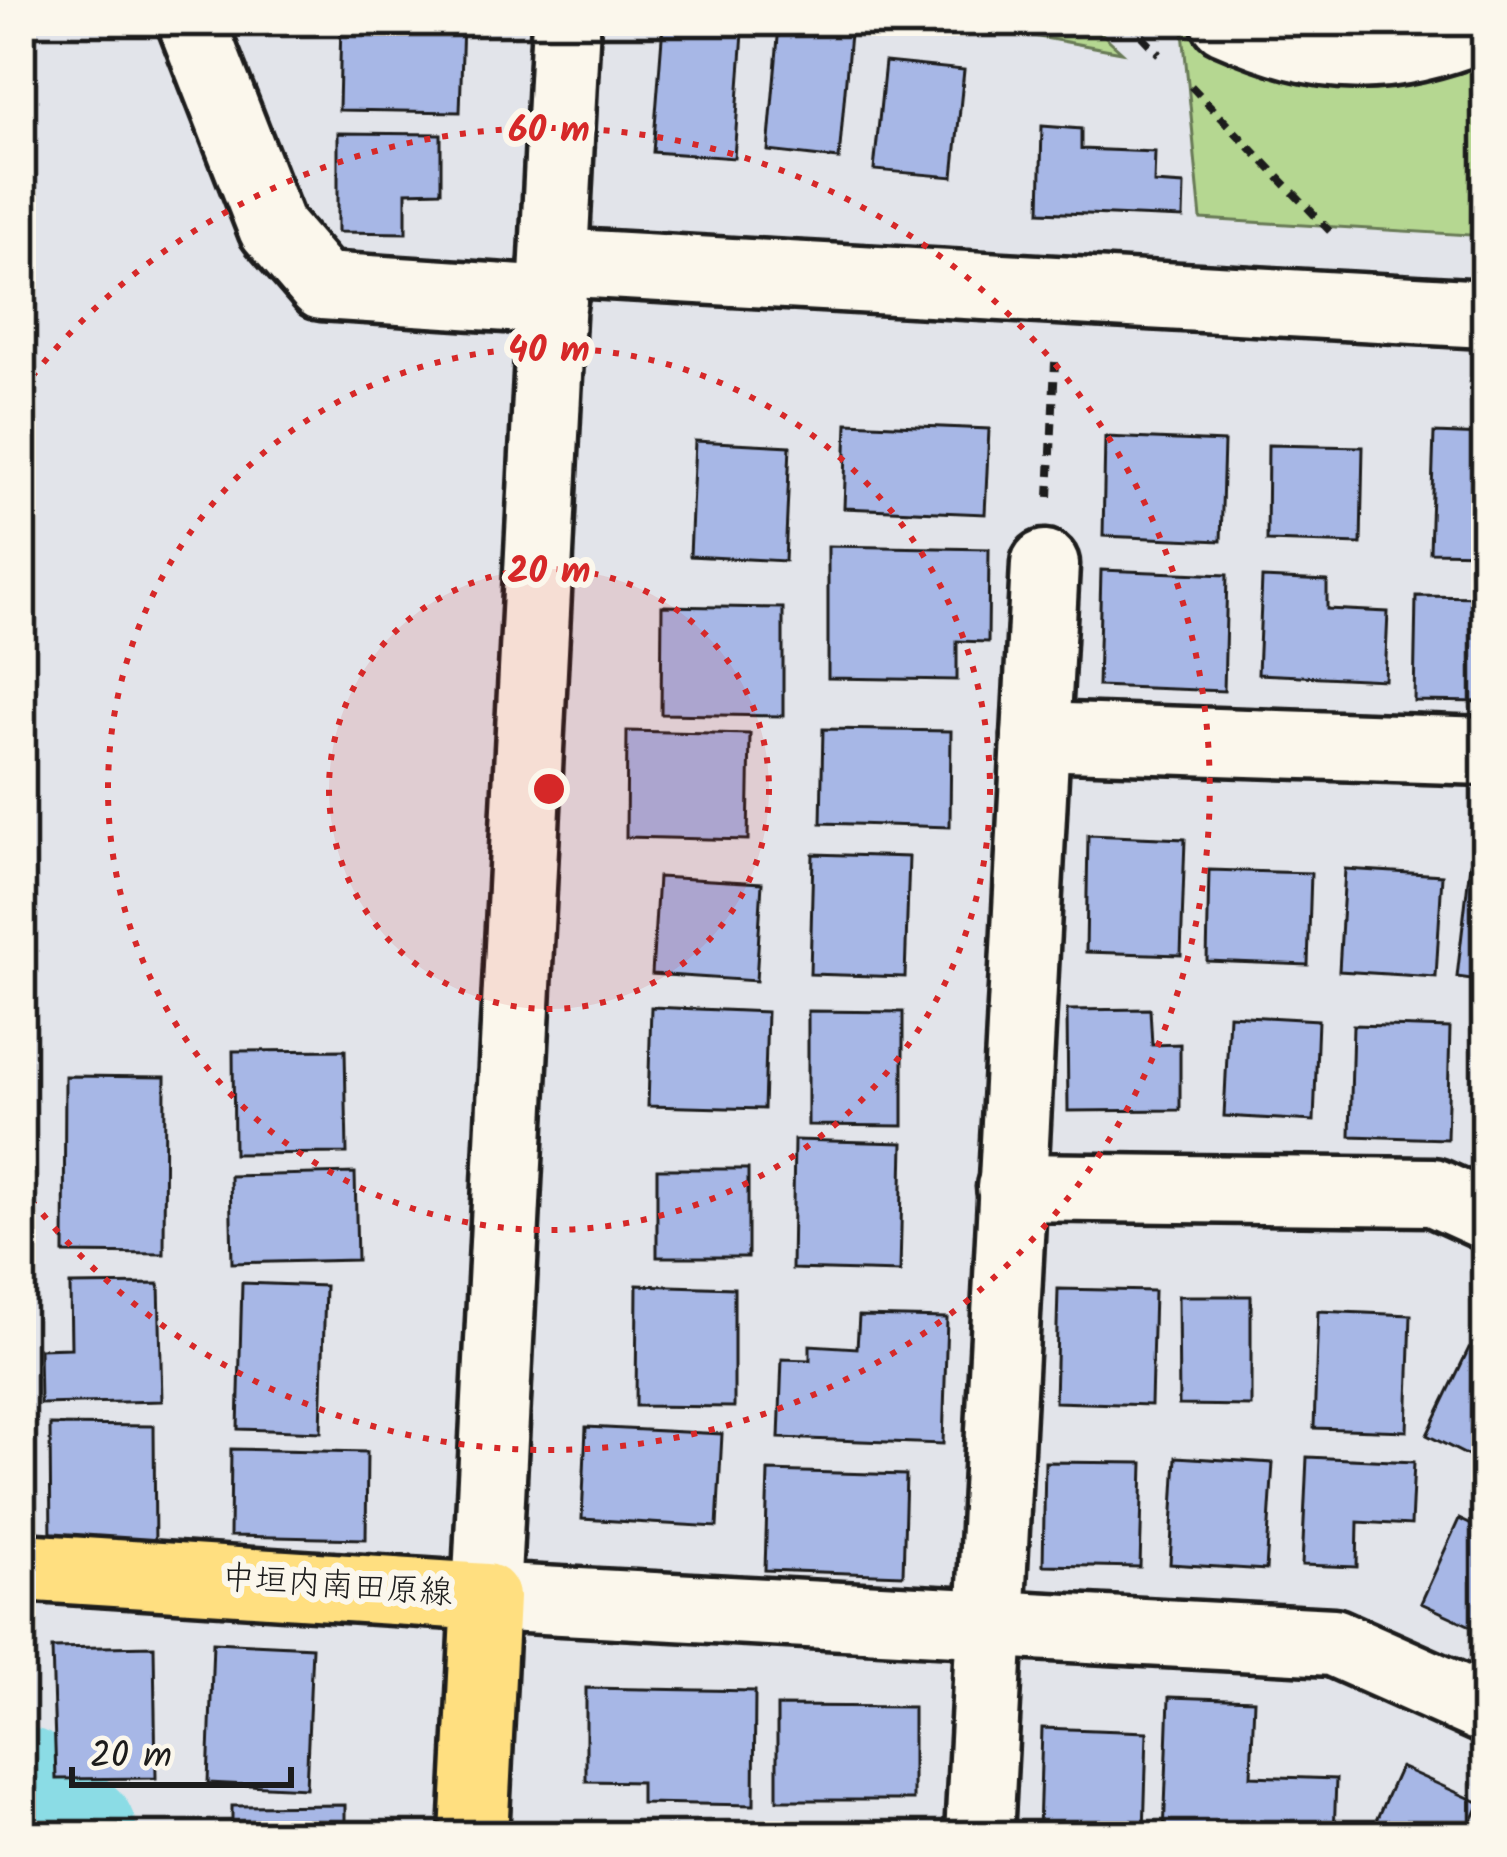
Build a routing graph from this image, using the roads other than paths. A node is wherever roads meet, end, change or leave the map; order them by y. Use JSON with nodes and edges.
{"nodes":[{"id":1,"x":191,"y":21,"type":"edge"},
{"id":2,"x":1226,"y":21,"type":"edge"},
{"id":3,"x":565,"y":26,"type":"edge"},
{"id":4,"x":1486,"y":26,"type":"edge"},
{"id":5,"x":553,"y":282,"type":"junction"},
{"id":6,"x":1486,"y":314,"type":"edge"},
{"id":7,"x":1046,"y":564,"type":"road end"},
{"id":8,"x":1036,"y":736,"type":"junction"},
{"id":9,"x":1486,"y":751,"type":"edge"},
{"id":10,"x":1011,"y":1187,"type":"junction"},
{"id":11,"x":1486,"y":1216,"type":"edge"},
{"id":12,"x":21,"y":1567,"type":"edge"},
{"id":13,"x":486,"y":1597,"type":"junction"},
{"id":14,"x":987,"y":1623,"type":"junction"},
{"id":15,"x":1486,"y":1710,"type":"edge"},
{"id":16,"x":474,"y":1836,"type":"edge"},
{"id":17,"x":979,"y":1836,"type":"edge"}],
"edges":[{"from":1,"to":5,"type":"street"},
{"from":2,"to":4,"type":"street"},
{"from":3,"to":5,"type":"street"},
{"from":5,"to":6,"type":"street"},
{"from":5,"to":13,"type":"street"},
{"from":7,"to":8,"type":"street"},
{"from":8,"to":9,"type":"street"},
{"from":8,"to":10,"type":"street"},
{"from":10,"to":11,"type":"street"},
{"from":10,"to":14,"type":"street"},
{"from":12,"to":13,"type":"main road","name":"中垣内南田原線"},
{"from":13,"to":14,"type":"street"},
{"from":13,"to":16,"type":"main road","name":"中垣内南田原線"},
{"from":14,"to":15,"type":"street"},
{"from":14,"to":17,"type":"street"}]}
